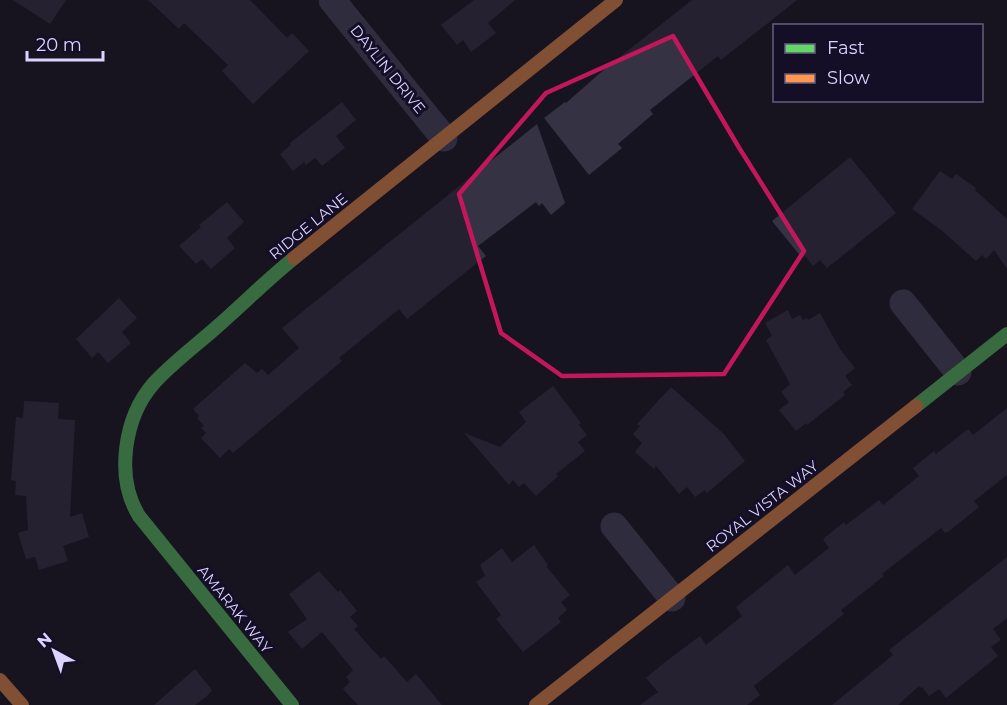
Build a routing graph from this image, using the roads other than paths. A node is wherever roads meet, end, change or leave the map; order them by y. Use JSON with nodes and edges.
{"nodes":[{"id":1,"x":332,"y":0,"type":"edge"},
{"id":2,"x":616,"y":0,"type":"edge"},
{"id":3,"x":444,"y":138,"type":"junction"},
{"id":4,"x":903,"y":303,"type":"dead end"},
{"id":5,"x":1007,"y":334,"type":"edge"},
{"id":6,"x":958,"y":372,"type":"junction"},
{"id":7,"x":614,"y":526,"type":"dead end"},
{"id":8,"x":152,"y":533,"type":"joint"},
{"id":9,"x":672,"y":598,"type":"junction"},
{"id":10,"x":0,"y":680,"type":"edge"},
{"id":11,"x":22,"y":705,"type":"edge"},
{"id":12,"x":292,"y":705,"type":"edge"},
{"id":13,"x":536,"y":705,"type":"edge"}],
"edges":[{"from":1,"to":3,"type":"street","name":"DAYLIN DRIVE"},
{"from":2,"to":3,"type":"street","name":"RIDGE LANE"},
{"from":3,"to":8,"type":"street","name":"RIDGE LANE"},
{"from":4,"to":6,"type":"street"},
{"from":5,"to":6,"type":"street","name":"ROYAL VISTA WAY"},
{"from":6,"to":9,"type":"street","name":"ROYAL VISTA WAY"},
{"from":7,"to":9,"type":"street"},
{"from":8,"to":12,"type":"street","name":"AMARAK WAY"},
{"from":9,"to":13,"type":"street","name":"ROYAL VISTA WAY"},
{"from":10,"to":11,"type":"street"}]}
